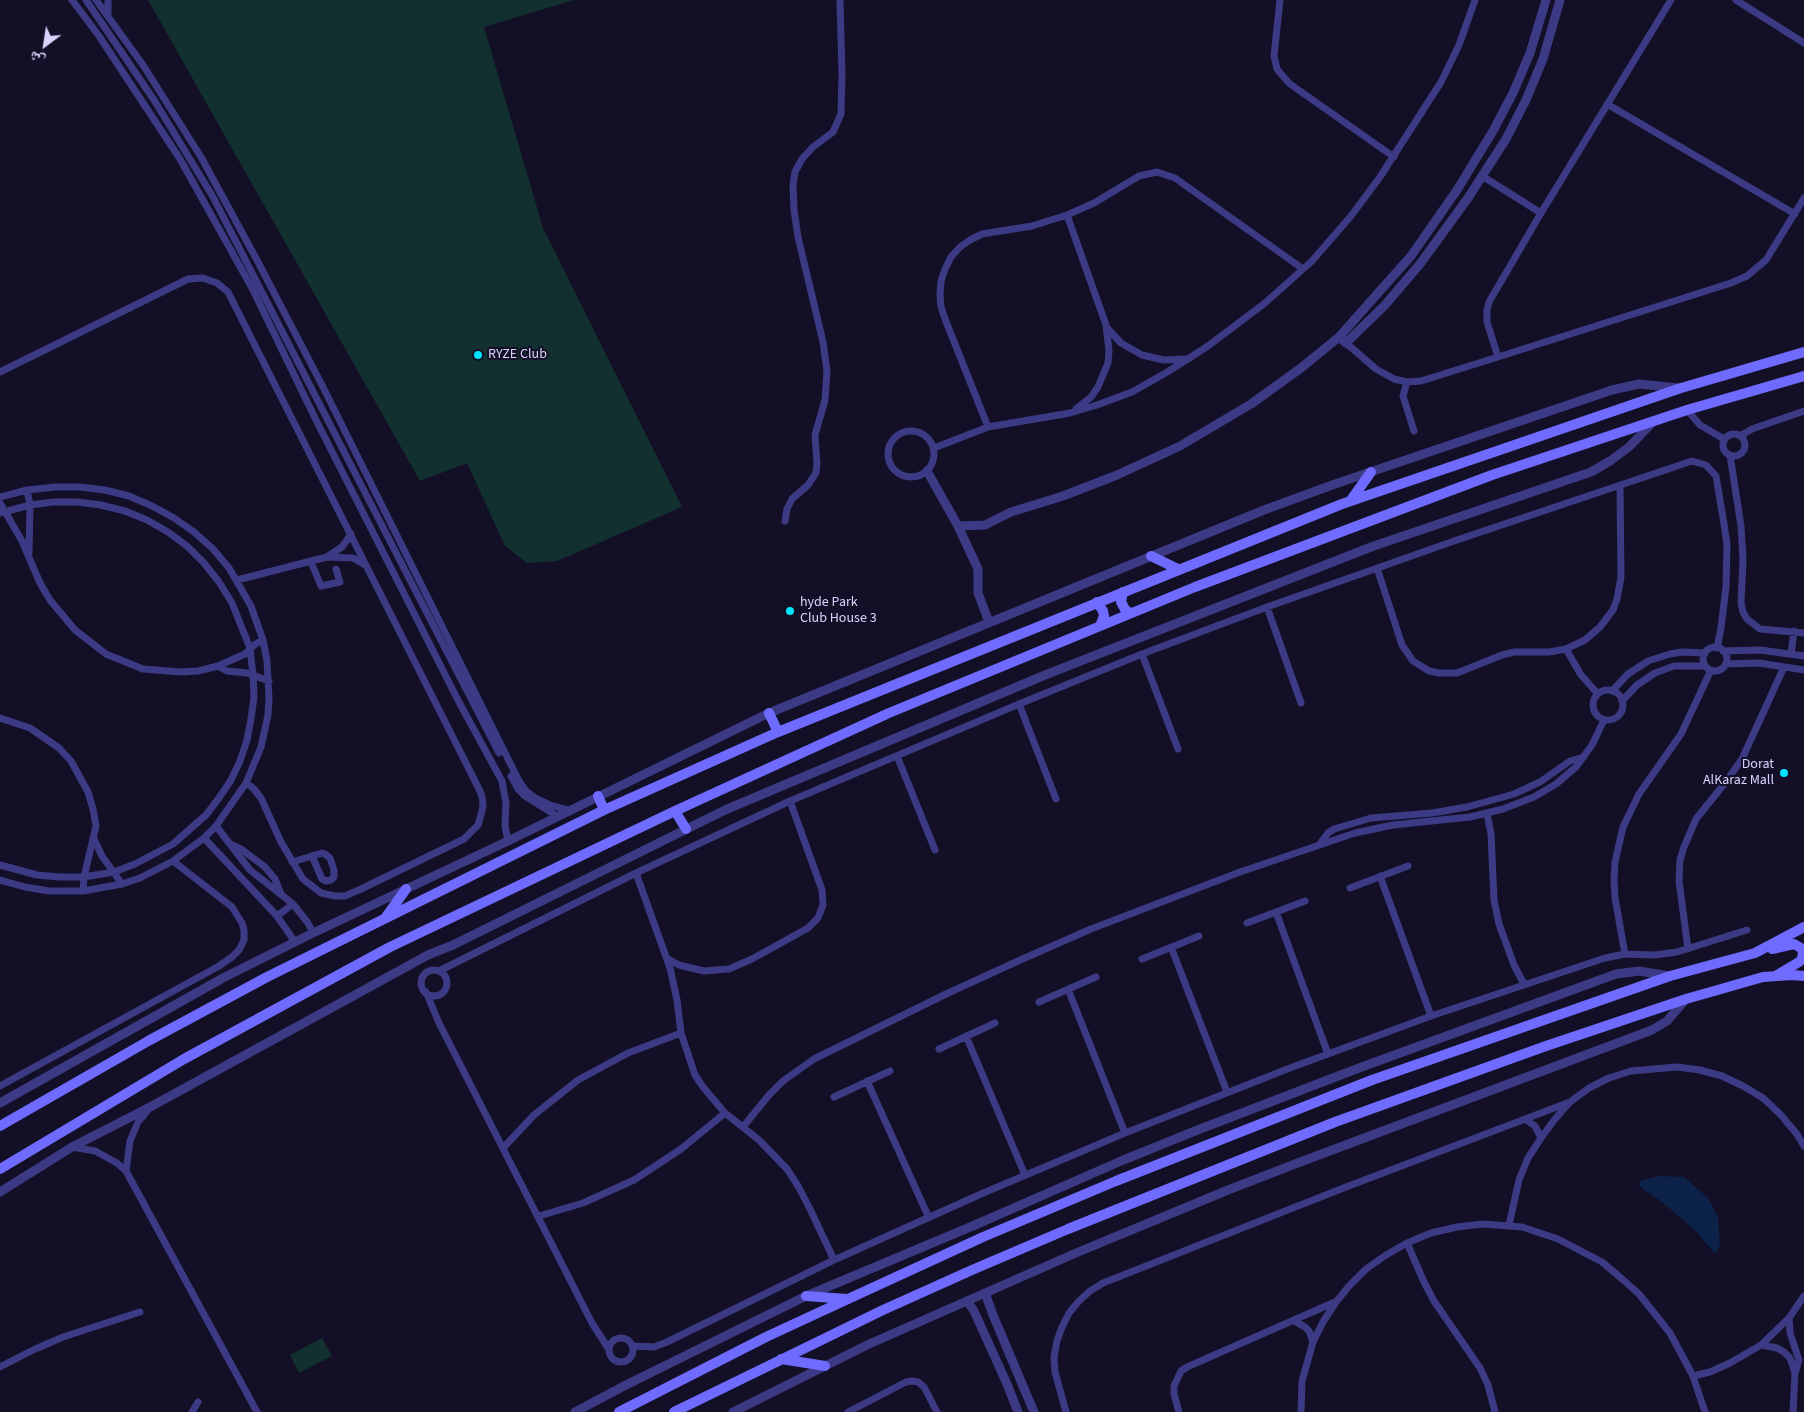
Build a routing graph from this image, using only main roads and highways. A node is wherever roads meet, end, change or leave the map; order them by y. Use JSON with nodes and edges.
{"nodes":[{"id":1,"x":1804,"y":352,"type":"edge"},
{"id":2,"x":1804,"y":376,"type":"edge"},
{"id":3,"x":1371,"y":472,"type":"road end"},
{"id":4,"x":1351,"y":500,"type":"junction"},
{"id":5,"x":1151,"y":556,"type":"road end"},
{"id":6,"x":1178,"y":570,"type":"junction"},
{"id":7,"x":1123,"y":592,"type":"junction"},
{"id":8,"x":1097,"y":602,"type":"junction"},
{"id":9,"x":1131,"y":613,"type":"junction"},
{"id":10,"x":1100,"y":626,"type":"junction"},
{"id":11,"x":770,"y":713,"type":"road end"},
{"id":12,"x":778,"y":732,"type":"junction"},
{"id":13,"x":598,"y":796,"type":"road end"},
{"id":14,"x":604,"y":810,"type":"junction"},
{"id":15,"x":675,"y":810,"type":"junction"},
{"id":16,"x":686,"y":830,"type":"road end"},
{"id":17,"x":406,"y":889,"type":"road end"},
{"id":18,"x":385,"y":918,"type":"junction"},
{"id":19,"x":1804,"y":927,"type":"edge"},
{"id":20,"x":1756,"y":953,"type":"junction"},
{"id":21,"x":1777,"y":976,"type":"junction"},
{"id":22,"x":1804,"y":976,"type":"edge"},
{"id":23,"x":0,"y":1126,"type":"edge"},
{"id":24,"x":0,"y":1168,"type":"edge"},
{"id":25,"x":806,"y":1296,"type":"road end"},
{"id":26,"x":848,"y":1299,"type":"junction"},
{"id":27,"x":781,"y":1359,"type":"junction"},
{"id":28,"x":825,"y":1366,"type":"road end"},
{"id":29,"x":619,"y":1412,"type":"edge"},
{"id":30,"x":674,"y":1412,"type":"edge"}],
"edges":[{"from":1,"to":4,"type":"main road"},
{"from":2,"to":9,"type":"main road"},
{"from":3,"to":4,"type":"main road"},
{"from":4,"to":6,"type":"main road"},
{"from":5,"to":6,"type":"main road"},
{"from":6,"to":7,"type":"main road"},
{"from":7,"to":8,"type":"main road"},
{"from":7,"to":9,"type":"main road"},
{"from":8,"to":10,"type":"main road"},
{"from":8,"to":12,"type":"main road"},
{"from":9,"to":10,"type":"main road"},
{"from":10,"to":15,"type":"main road"},
{"from":11,"to":12,"type":"main road"},
{"from":12,"to":14,"type":"main road"},
{"from":13,"to":14,"type":"main road"},
{"from":14,"to":18,"type":"main road"},
{"from":15,"to":16,"type":"main road"},
{"from":15,"to":24,"type":"main road"},
{"from":17,"to":18,"type":"main road"},
{"from":18,"to":23,"type":"main road"},
{"from":19,"to":20,"type":"main road"},
{"from":20,"to":21,"type":"main road"},
{"from":20,"to":26,"type":"main road"},
{"from":21,"to":22,"type":"main road"},
{"from":21,"to":27,"type":"main road"},
{"from":25,"to":26,"type":"main road"},
{"from":26,"to":29,"type":"main road"},
{"from":27,"to":28,"type":"main road"},
{"from":27,"to":30,"type":"main road"}]}
